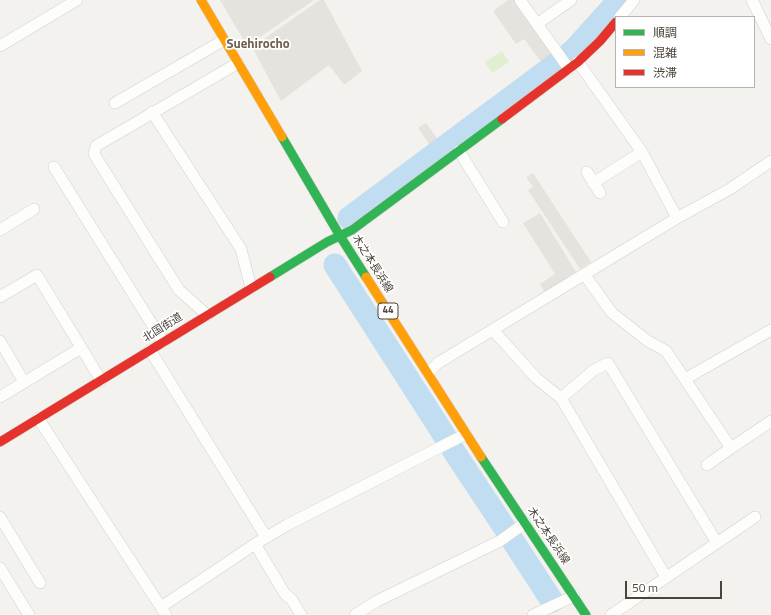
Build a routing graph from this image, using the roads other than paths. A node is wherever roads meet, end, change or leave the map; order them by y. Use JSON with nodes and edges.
{"nodes":[{"id":1,"x":77,"y":0,"type":"edge"},
{"id":2,"x":201,"y":0,"type":"edge"},
{"id":3,"x":520,"y":0,"type":"edge"},
{"id":4,"x":571,"y":0,"type":"edge"},
{"id":5,"x":634,"y":0,"type":"edge"},
{"id":6,"x":752,"y":0,"type":"edge"},
{"id":7,"x":63,"y":4,"type":"edge"},
{"id":8,"x":621,"y":16,"type":"edge"},
{"id":9,"x":615,"y":23,"type":"edge"},
{"id":10,"x":537,"y":24,"type":"junction"},
{"id":11,"x":771,"y":39,"type":"edge"},
{"id":12,"x":224,"y":40,"type":"junction"},
{"id":13,"x":0,"y":46,"type":"edge"},
{"id":14,"x":578,"y":62,"type":"junction"},
{"id":15,"x":238,"y":63,"type":"junction"},
{"id":16,"x":567,"y":67,"type":"junction"},
{"id":17,"x":115,"y":102,"type":"dead end"},
{"id":18,"x":152,"y":112,"type":"junction"},
{"id":19,"x":459,"y":151,"type":"junction"},
{"id":20,"x":642,"y":152,"type":"junction"},
{"id":21,"x":771,"y":161,"type":"edge"},
{"id":22,"x":54,"y":167,"type":"dead end"},
{"id":23,"x":587,"y":172,"type":"dead end"},
{"id":24,"x":593,"y":183,"type":"junction"},
{"id":25,"x":600,"y":193,"type":"dead end"},
{"id":26,"x":34,"y":209,"type":"dead end"},
{"id":27,"x":677,"y":218,"type":"junction"},
{"id":28,"x":503,"y":222,"type":"dead end"},
{"id":29,"x":0,"y":230,"type":"edge"},
{"id":30,"x":340,"y":236,"type":"junction"},
{"id":31,"x":584,"y":274,"type":"junction"},
{"id":32,"x":251,"y":288,"type":"junction"},
{"id":33,"x":0,"y":296,"type":"edge"},
{"id":34,"x":207,"y":315,"type":"junction"},
{"id":35,"x":493,"y":330,"type":"junction"},
{"id":36,"x":771,"y":330,"type":"edge"},
{"id":37,"x":0,"y":341,"type":"edge"},
{"id":38,"x":163,"y":342,"type":"junction"},
{"id":39,"x":81,"y":348,"type":"junction"},
{"id":40,"x":150,"y":350,"type":"junction"},
{"id":41,"x":428,"y":374,"type":"junction"},
{"id":42,"x":685,"y":379,"type":"junction"},
{"id":43,"x":101,"y":380,"type":"junction"},
{"id":44,"x":24,"y":382,"type":"junction"},
{"id":45,"x":0,"y":397,"type":"edge"},
{"id":46,"x":562,"y":398,"type":"junction"},
{"id":47,"x":38,"y":418,"type":"junction"},
{"id":48,"x":771,"y":421,"type":"edge"},
{"id":49,"x":466,"y":434,"type":"junction"},
{"id":50,"x":0,"y":442,"type":"edge"},
{"id":51,"x":732,"y":448,"type":"junction"},
{"id":52,"x":707,"y":465,"type":"dead end"},
{"id":53,"x":755,"y":516,"type":"dead end"},
{"id":54,"x":0,"y":517,"type":"edge"},
{"id":55,"x":525,"y":523,"type":"junction"},
{"id":56,"x":266,"y":537,"type":"junction"},
{"id":57,"x":717,"y":542,"type":"junction"},
{"id":58,"x":255,"y":544,"type":"junction"},
{"id":59,"x":0,"y":568,"type":"edge"},
{"id":60,"x":666,"y":577,"type":"junction"},
{"id":61,"x":40,"y":583,"type":"dead end"},
{"id":62,"x":574,"y":596,"type":"junction"},
{"id":63,"x":163,"y":611,"type":"edge"},
{"id":64,"x":29,"y":615,"type":"edge"},
{"id":65,"x":301,"y":615,"type":"edge"},
{"id":66,"x":355,"y":615,"type":"edge"},
{"id":67,"x":533,"y":615,"type":"edge"},
{"id":68,"x":586,"y":615,"type":"edge"},
{"id":69,"x":611,"y":615,"type":"edge"}],
"edges":[{"from":1,"to":7,"type":"street"},
{"from":2,"to":12,"type":"street","name":"木之本長浜線","number":"44"},
{"from":3,"to":10,"type":"street"},
{"from":4,"to":10,"type":"street"},
{"from":5,"to":8,"type":"street"},
{"from":6,"to":11,"type":"street"},
{"from":7,"to":13,"type":"street"},
{"from":9,"to":14,"type":"street","name":"北国街道"},
{"from":10,"to":16,"type":"street"},
{"from":12,"to":15,"type":"street","name":"木之本長浜線","number":"44"},
{"from":12,"to":17,"type":"street"},
{"from":14,"to":16,"type":"street","name":"北国街道"},
{"from":14,"to":20,"type":"street"},
{"from":15,"to":18,"type":"street"},
{"from":15,"to":30,"type":"street","name":"木之本長浜線","number":"44"},
{"from":16,"to":19,"type":"street","name":"北国街道"},
{"from":18,"to":32,"type":"street"},
{"from":18,"to":34,"type":"street"},
{"from":19,"to":28,"type":"street"},
{"from":19,"to":30,"type":"street","name":"北国街道"},
{"from":20,"to":24,"type":"street"},
{"from":20,"to":27,"type":"street"},
{"from":21,"to":27,"type":"street"},
{"from":22,"to":38,"type":"street"},
{"from":23,"to":24,"type":"street"},
{"from":24,"to":25,"type":"street"},
{"from":26,"to":29,"type":"street"},
{"from":27,"to":31,"type":"street"},
{"from":30,"to":32,"type":"street","name":"北国街道"},
{"from":30,"to":41,"type":"street","name":"木之本長浜線","number":"44"},
{"from":31,"to":35,"type":"street"},
{"from":31,"to":42,"type":"street"},
{"from":32,"to":34,"type":"street","name":"北国街道"},
{"from":33,"to":39,"type":"street"},
{"from":34,"to":38,"type":"street","name":"北国街道"},
{"from":35,"to":41,"type":"street"},
{"from":35,"to":46,"type":"street"},
{"from":36,"to":42,"type":"street"},
{"from":37,"to":44,"type":"street"},
{"from":38,"to":40,"type":"street","name":"北国街道"},
{"from":39,"to":43,"type":"street"},
{"from":39,"to":44,"type":"street"},
{"from":40,"to":43,"type":"street","name":"北国街道"},
{"from":40,"to":56,"type":"street"},
{"from":41,"to":49,"type":"street","name":"木之本長浜線","number":"44"},
{"from":42,"to":51,"type":"street"},
{"from":43,"to":47,"type":"street","name":"北国街道"},
{"from":44,"to":45,"type":"street"},
{"from":46,"to":57,"type":"street"},
{"from":46,"to":60,"type":"street"},
{"from":47,"to":50,"type":"street","name":"北国街道"},
{"from":47,"to":63,"type":"street"},
{"from":48,"to":51,"type":"street"},
{"from":49,"to":55,"type":"street","name":"木之本長浜線","number":"44"},
{"from":49,"to":56,"type":"street"},
{"from":51,"to":52,"type":"street"},
{"from":53,"to":57,"type":"street"},
{"from":54,"to":61,"type":"street"},
{"from":55,"to":62,"type":"street","name":"木之本長浜線","number":"44"},
{"from":55,"to":66,"type":"street"},
{"from":56,"to":58,"type":"street"},
{"from":57,"to":60,"type":"street"},
{"from":58,"to":63,"type":"street"},
{"from":58,"to":65,"type":"street"},
{"from":59,"to":64,"type":"street"},
{"from":60,"to":69,"type":"street"},
{"from":62,"to":67,"type":"street"},
{"from":62,"to":68,"type":"street","name":"木之本長浜線","number":"44"}]}
